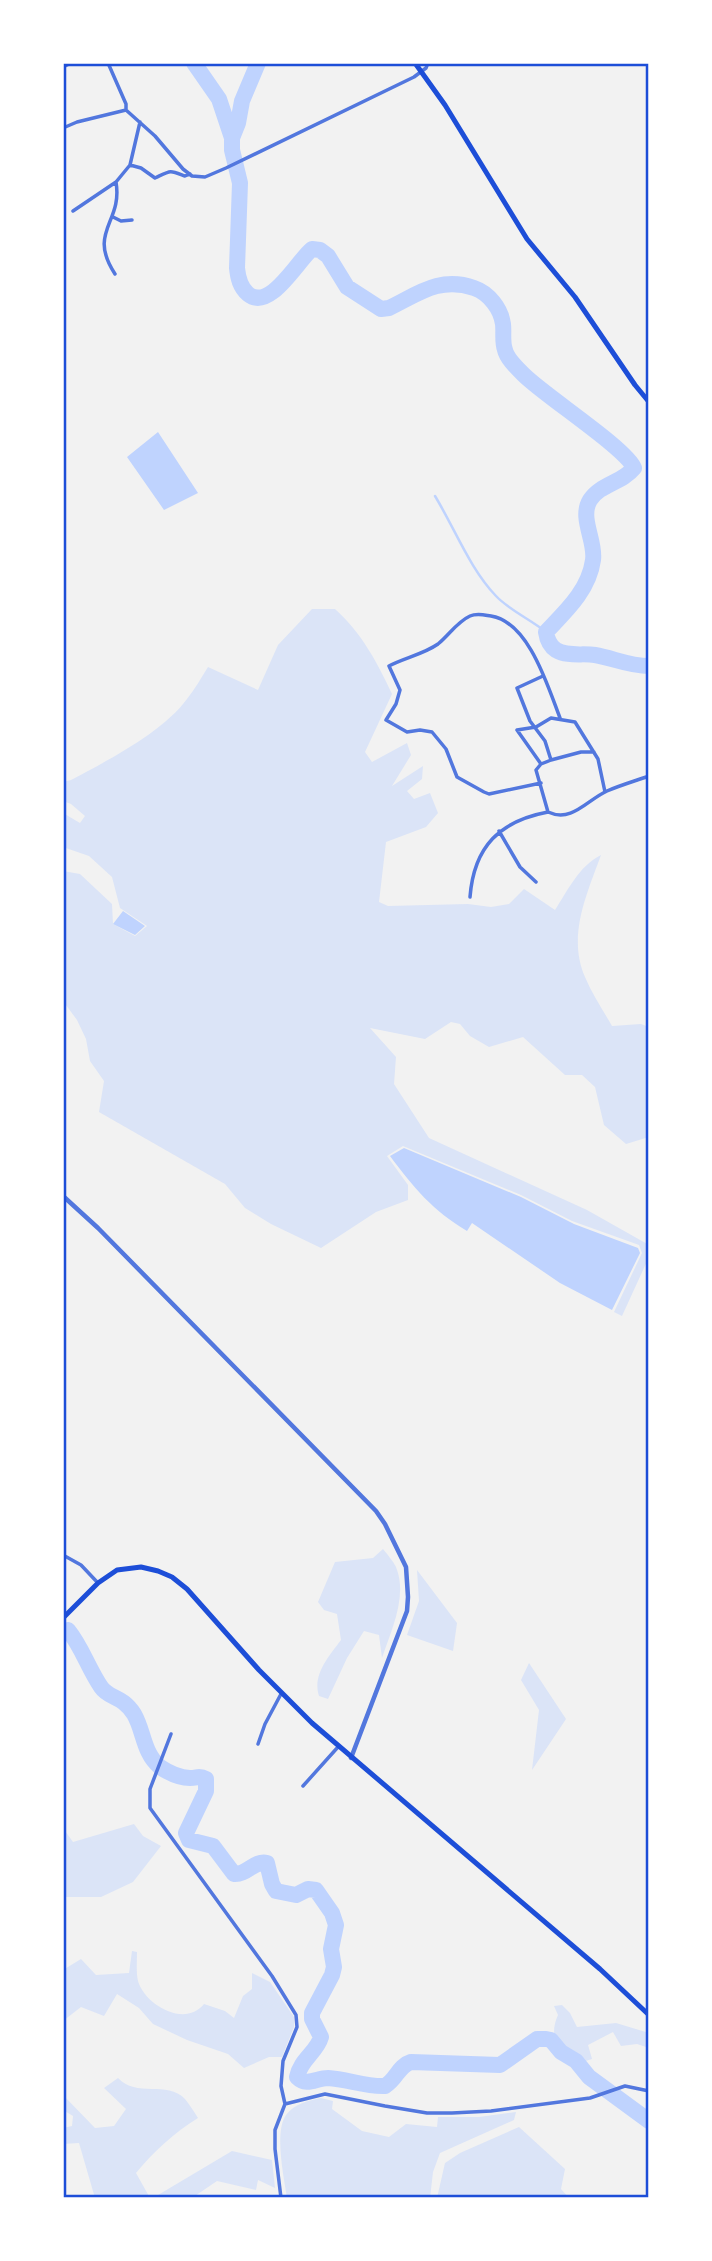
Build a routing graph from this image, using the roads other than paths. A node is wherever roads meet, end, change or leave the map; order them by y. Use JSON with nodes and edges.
{"nodes":[{"id":1,"x":71,"y":63,"type":"edge"},
{"id":2,"x":108,"y":63,"type":"edge"},
{"id":3,"x":415,"y":63,"type":"edge"},
{"id":4,"x":428,"y":63,"type":"edge"},
{"id":5,"x":63,"y":67,"type":"edge"},
{"id":6,"x":422,"y":72,"type":"junction"},
{"id":7,"x":126,"y":110,"type":"junction"},
{"id":8,"x":140,"y":122,"type":"junction"},
{"id":9,"x":63,"y":128,"type":"edge"},
{"id":10,"x":130,"y":165,"type":"junction"},
{"id":11,"x":190,"y":174,"type":"junction"},
{"id":12,"x":116,"y":182,"type":"junction"},
{"id":13,"x":73,"y":212,"type":"dead end"},
{"id":14,"x":113,"y":217,"type":"junction"},
{"id":15,"x":132,"y":220,"type":"dead end"},
{"id":16,"x":115,"y":274,"type":"dead end"},
{"id":17,"x":649,"y":402,"type":"edge"},
{"id":18,"x":543,"y":676,"type":"junction"},
{"id":19,"x":560,"y":718,"type":"junction"},
{"id":20,"x":536,"y":727,"type":"junction"},
{"id":21,"x":594,"y":752,"type":"junction"},
{"id":22,"x":551,"y":760,"type":"junction"},
{"id":23,"x":541,"y":764,"type":"junction"},
{"id":24,"x":649,"y":776,"type":"edge"},
{"id":25,"x":541,"y":783,"type":"junction"},
{"id":26,"x":605,"y":792,"type":"junction"},
{"id":27,"x":548,"y":811,"type":"junction"},
{"id":28,"x":499,"y":831,"type":"junction"},
{"id":29,"x":536,"y":882,"type":"dead end"},
{"id":30,"x":470,"y":897,"type":"dead end"},
{"id":31,"x":63,"y":1196,"type":"edge"},
{"id":32,"x":63,"y":1555,"type":"edge"},
{"id":33,"x":98,"y":1583,"type":"junction"},
{"id":34,"x":63,"y":1618,"type":"edge"},
{"id":35,"x":281,"y":1694,"type":"junction"},
{"id":36,"x":171,"y":1734,"type":"dead end"},
{"id":37,"x":258,"y":1744,"type":"dead end"},
{"id":38,"x":338,"y":1747,"type":"junction"},
{"id":39,"x":351,"y":1758,"type":"junction"},
{"id":40,"x":303,"y":1786,"type":"dead end"},
{"id":41,"x":649,"y":2015,"type":"edge"},
{"id":42,"x":649,"y":2091,"type":"edge"},
{"id":43,"x":285,"y":2104,"type":"junction"},
{"id":44,"x":281,"y":2198,"type":"edge"}],
"edges":[{"from":1,"to":5,"type":"street"},
{"from":2,"to":7,"type":"street"},
{"from":3,"to":6,"type":"main road"},
{"from":4,"to":6,"type":"street"},
{"from":6,"to":11,"type":"street"},
{"from":6,"to":17,"type":"main road"},
{"from":7,"to":8,"type":"street"},
{"from":7,"to":9,"type":"street"},
{"from":8,"to":10,"type":"street"},
{"from":8,"to":11,"type":"street"},
{"from":10,"to":11,"type":"street"},
{"from":10,"to":12,"type":"street"},
{"from":12,"to":13,"type":"street"},
{"from":12,"to":14,"type":"street"},
{"from":14,"to":15,"type":"street"},
{"from":14,"to":16,"type":"street"},
{"from":18,"to":19,"type":"street"},
{"from":18,"to":20,"type":"street"},
{"from":18,"to":25,"type":"street"},
{"from":19,"to":20,"type":"street"},
{"from":19,"to":21,"type":"street"},
{"from":20,"to":22,"type":"street"},
{"from":20,"to":23,"type":"street"},
{"from":21,"to":22,"type":"street"},
{"from":21,"to":26,"type":"street"},
{"from":22,"to":23,"type":"street"},
{"from":23,"to":25,"type":"street"},
{"from":24,"to":26,"type":"street"},
{"from":25,"to":27,"type":"street"},
{"from":26,"to":27,"type":"street"},
{"from":27,"to":28,"type":"street"},
{"from":28,"to":29,"type":"street"},
{"from":28,"to":30,"type":"street"},
{"from":31,"to":39,"type":"street"},
{"from":32,"to":33,"type":"street"},
{"from":33,"to":34,"type":"main road"},
{"from":33,"to":35,"type":"main road"},
{"from":35,"to":37,"type":"street"},
{"from":35,"to":38,"type":"main road"},
{"from":36,"to":43,"type":"street"},
{"from":38,"to":39,"type":"main road"},
{"from":38,"to":40,"type":"street"},
{"from":39,"to":41,"type":"main road"},
{"from":42,"to":43,"type":"street"},
{"from":43,"to":44,"type":"street"}]}
